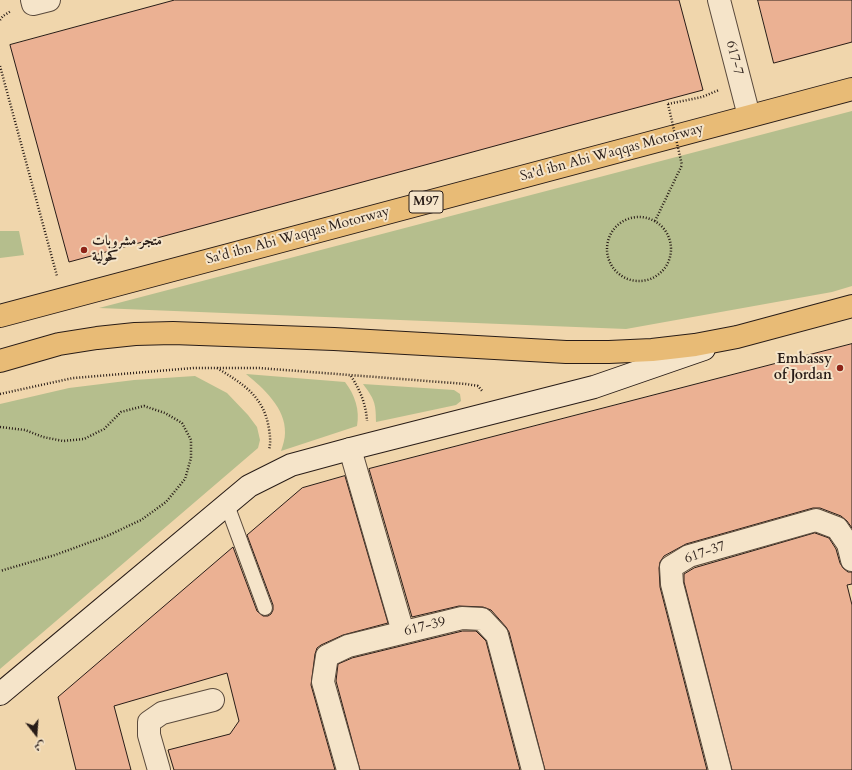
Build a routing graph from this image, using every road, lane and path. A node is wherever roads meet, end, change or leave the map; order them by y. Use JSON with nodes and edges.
{"nodes":[{"id":1,"x":719,"y":0,"type":"edge"},
{"id":2,"x":0,"y":66,"type":"edge"},
{"id":3,"x":740,"y":83,"type":"junction"},
{"id":4,"x":852,"y":89,"type":"edge"},
{"id":5,"x":749,"y":116,"type":"junction"},
{"id":6,"x":654,"y":221,"type":"junction"},
{"id":7,"x":64,"y":299,"type":"junction"},
{"id":8,"x":852,"y":306,"type":"edge"},
{"id":9,"x":0,"y":316,"type":"edge"},
{"id":10,"x":737,"y":337,"type":"junction"},
{"id":11,"x":0,"y":360,"type":"edge"},
{"id":12,"x":216,"y":368,"type":"junction"},
{"id":13,"x":351,"y":375,"type":"junction"},
{"id":14,"x":0,"y":394,"type":"edge"},
{"id":15,"x":486,"y":394,"type":"dead end"},
{"id":16,"x":367,"y":424,"type":"dead end"},
{"id":17,"x":0,"y":427,"type":"edge"},
{"id":18,"x":350,"y":448,"type":"junction"},
{"id":19,"x":268,"y":456,"type":"dead end"},
{"id":20,"x":227,"y":505,"type":"junction"},
{"id":21,"x":852,"y":560,"type":"edge"},
{"id":22,"x":0,"y":571,"type":"edge"},
{"id":23,"x":265,"y":608,"type":"dead end"},
{"id":24,"x":403,"y":632,"type":"junction"},
{"id":25,"x":0,"y":694,"type":"edge"},
{"id":26,"x":213,"y":700,"type":"dead end"},
{"id":27,"x":159,"y":770,"type":"edge"},
{"id":28,"x":348,"y":770,"type":"edge"},
{"id":29,"x":533,"y":770,"type":"edge"},
{"id":30,"x":720,"y":770,"type":"edge"}],
"edges":[{"from":1,"to":3,"type":"street","name":"617-7"},
{"from":2,"to":7,"type":"path"},
{"from":3,"to":5,"type":"street","name":"617-7"},
{"from":3,"to":6,"type":"path","bridge":true},
{"from":4,"to":5,"type":"highway","name":"Sa'd ibn Abi Waqqas Motorway","number":"M97"},
{"from":5,"to":7,"type":"highway","name":"Sa'd ibn Abi Waqqas Motorway","number":"M97"},
{"from":6,"to":6,"type":"path"},
{"from":7,"to":9,"type":"highway","name":"Sa'd ibn Abi Waqqas Motorway","number":"M97"},
{"from":8,"to":10,"type":"highway"},
{"from":10,"to":11,"type":"highway"},
{"from":10,"to":18,"type":"street"},
{"from":12,"to":13,"type":"path"},
{"from":12,"to":14,"type":"path"},
{"from":12,"to":19,"type":"path"},
{"from":13,"to":15,"type":"path"},
{"from":13,"to":16,"type":"path"},
{"from":17,"to":22,"type":"path"},
{"from":18,"to":20,"type":"street"},
{"from":18,"to":24,"type":"street"},
{"from":20,"to":23,"type":"lane"},
{"from":20,"to":25,"type":"street"},
{"from":21,"to":30,"type":"street","name":"617-37"},
{"from":24,"to":28,"type":"street","name":"617-39"},
{"from":24,"to":29,"type":"street","name":"617-39"},
{"from":26,"to":27,"type":"street"}]}
